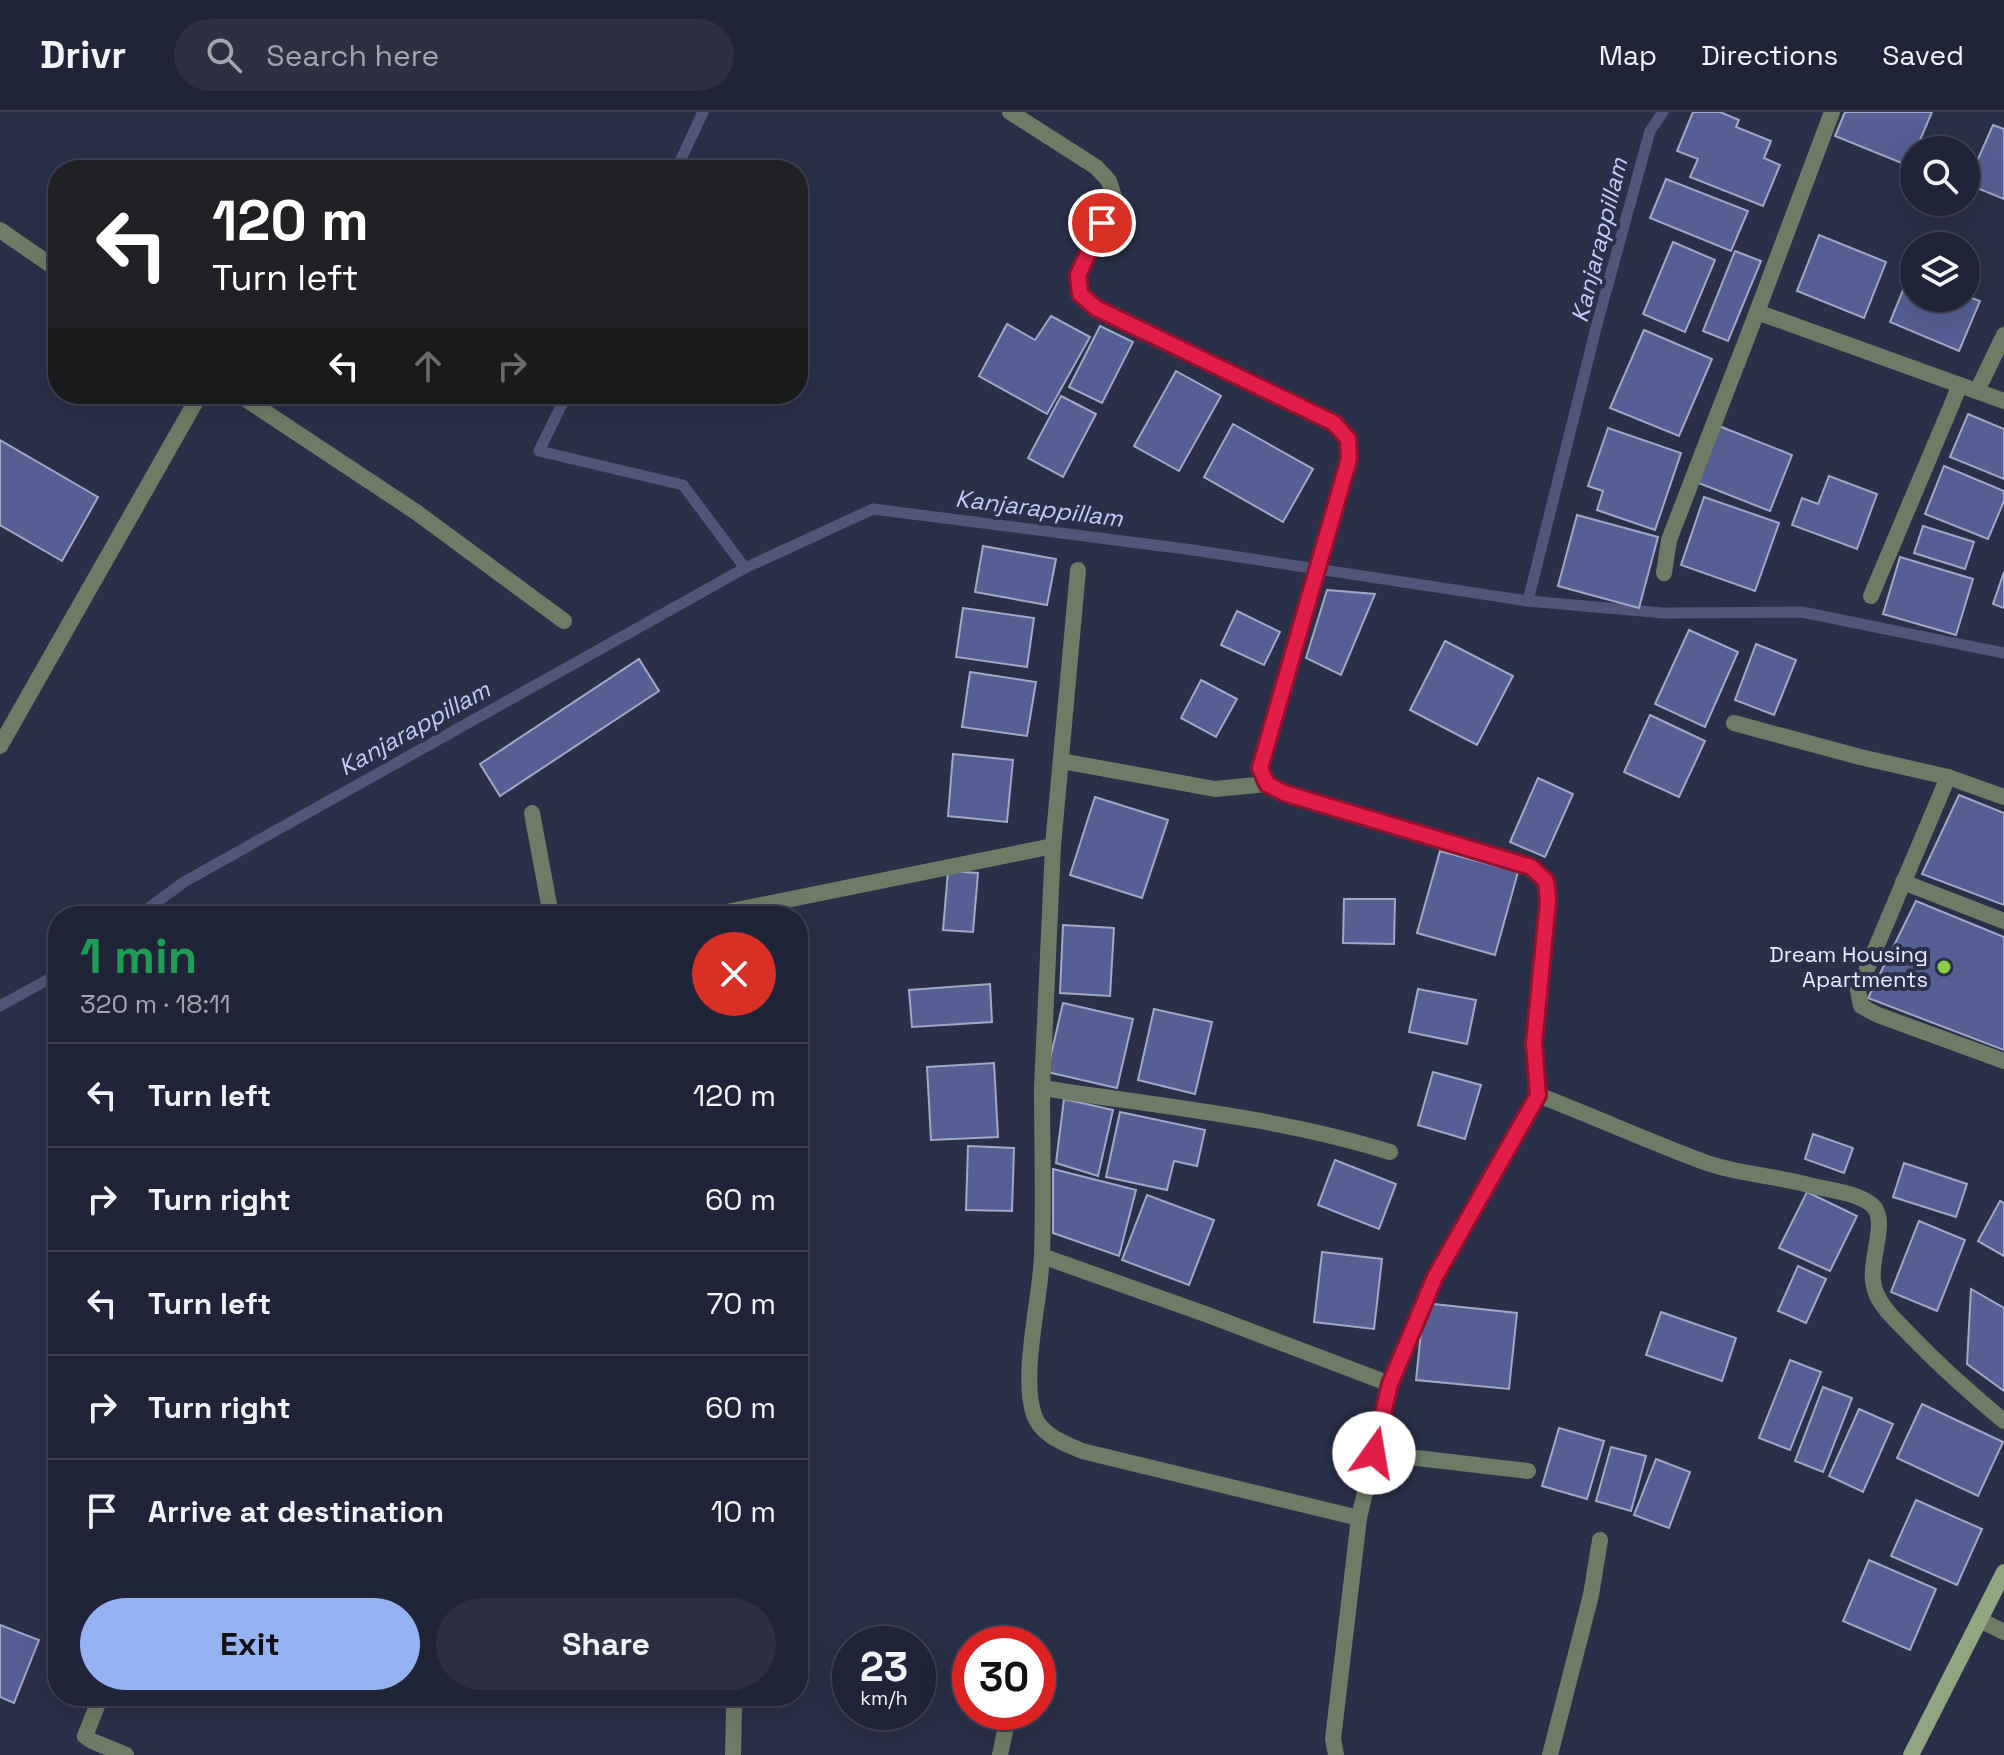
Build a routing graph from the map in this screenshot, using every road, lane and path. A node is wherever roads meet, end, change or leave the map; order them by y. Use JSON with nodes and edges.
{"nodes":[{"id":1,"x":1010,"y":112,"type":"edge"},
{"id":2,"x":1832,"y":112,"type":"edge"},
{"id":3,"x":0,"y":230,"type":"edge"},
{"id":4,"x":48,"y":263,"type":"edge"},
{"id":5,"x":1757,"y":312,"type":"junction"},
{"id":6,"x":2004,"y":335,"type":"edge"},
{"id":7,"x":1960,"y":385,"type":"junction"},
{"id":8,"x":1977,"y":391,"type":"junction"},
{"id":9,"x":2004,"y":401,"type":"edge"},
{"id":10,"x":194,"y":404,"type":"edge"},
{"id":11,"x":253,"y":404,"type":"edge"},
{"id":12,"x":1078,"y":570,"type":"dead end"},
{"id":13,"x":1664,"y":573,"type":"dead end"},
{"id":14,"x":1871,"y":596,"type":"dead end"},
{"id":15,"x":564,"y":621,"type":"dead end"},
{"id":16,"x":1734,"y":723,"type":"dead end"},
{"id":17,"x":0,"y":746,"type":"edge"},
{"id":18,"x":1061,"y":761,"type":"junction"},
{"id":19,"x":1948,"y":777,"type":"junction"},
{"id":20,"x":1267,"y":784,"type":"junction"},
{"id":21,"x":2004,"y":797,"type":"edge"},
{"id":22,"x":532,"y":813,"type":"dead end"},
{"id":23,"x":1053,"y":846,"type":"junction"},
{"id":24,"x":1903,"y":882,"type":"junction"},
{"id":25,"x":549,"y":906,"type":"edge"},
{"id":26,"x":756,"y":906,"type":"edge"},
{"id":27,"x":2004,"y":921,"type":"edge"},
{"id":28,"x":2004,"y":1061,"type":"edge"},
{"id":29,"x":1042,"y":1088,"type":"junction"},
{"id":30,"x":1538,"y":1095,"type":"junction"},
{"id":31,"x":1390,"y":1152,"type":"dead end"},
{"id":32,"x":1042,"y":1256,"type":"junction"},
{"id":33,"x":1390,"y":1384,"type":"junction"},
{"id":34,"x":2004,"y":1421,"type":"edge"},
{"id":35,"x":1374,"y":1453,"type":"junction"},
{"id":36,"x":1528,"y":1471,"type":"dead end"},
{"id":37,"x":1359,"y":1518,"type":"junction"},
{"id":38,"x":1600,"y":1540,"type":"dead end"},
{"id":39,"x":2004,"y":1572,"type":"edge"},
{"id":40,"x":1980,"y":1620,"type":"junction"},
{"id":41,"x":2004,"y":1632,"type":"edge"},
{"id":42,"x":97,"y":1706,"type":"edge"},
{"id":43,"x":734,"y":1706,"type":"edge"},
{"id":44,"x":1005,"y":1730,"type":"edge"},
{"id":45,"x":126,"y":1755,"type":"edge"},
{"id":46,"x":733,"y":1755,"type":"edge"},
{"id":47,"x":1000,"y":1755,"type":"edge"},
{"id":48,"x":1336,"y":1755,"type":"edge"},
{"id":49,"x":1550,"y":1755,"type":"edge"},
{"id":50,"x":1911,"y":1755,"type":"edge"}],
"edges":[{"from":1,"to":20,"type":"street"},
{"from":2,"to":5,"type":"street"},
{"from":3,"to":4,"type":"street"},
{"from":5,"to":7,"type":"street"},
{"from":5,"to":13,"type":"street"},
{"from":6,"to":8,"type":"street"},
{"from":7,"to":8,"type":"street"},
{"from":7,"to":14,"type":"street"},
{"from":8,"to":9,"type":"street"},
{"from":10,"to":17,"type":"street"},
{"from":11,"to":15,"type":"street"},
{"from":12,"to":18,"type":"street"},
{"from":16,"to":19,"type":"street"},
{"from":18,"to":20,"type":"street"},
{"from":18,"to":23,"type":"street"},
{"from":19,"to":21,"type":"street"},
{"from":19,"to":24,"type":"street"},
{"from":20,"to":30,"type":"street"},
{"from":22,"to":25,"type":"street"},
{"from":23,"to":26,"type":"street"},
{"from":23,"to":29,"type":"street"},
{"from":24,"to":27,"type":"street"},
{"from":24,"to":28,"type":"street"},
{"from":29,"to":31,"type":"street"},
{"from":29,"to":32,"type":"street"},
{"from":30,"to":33,"type":"street"},
{"from":30,"to":34,"type":"street"},
{"from":32,"to":33,"type":"street"},
{"from":32,"to":37,"type":"street"},
{"from":33,"to":35,"type":"street"},
{"from":35,"to":36,"type":"street"},
{"from":35,"to":37,"type":"street"},
{"from":37,"to":48,"type":"street"},
{"from":38,"to":49,"type":"street"},
{"from":39,"to":40,"type":"street"},
{"from":40,"to":41,"type":"street"},
{"from":40,"to":50,"type":"street"},
{"from":42,"to":45,"type":"street"},
{"from":43,"to":46,"type":"street"},
{"from":44,"to":47,"type":"street"}]}
